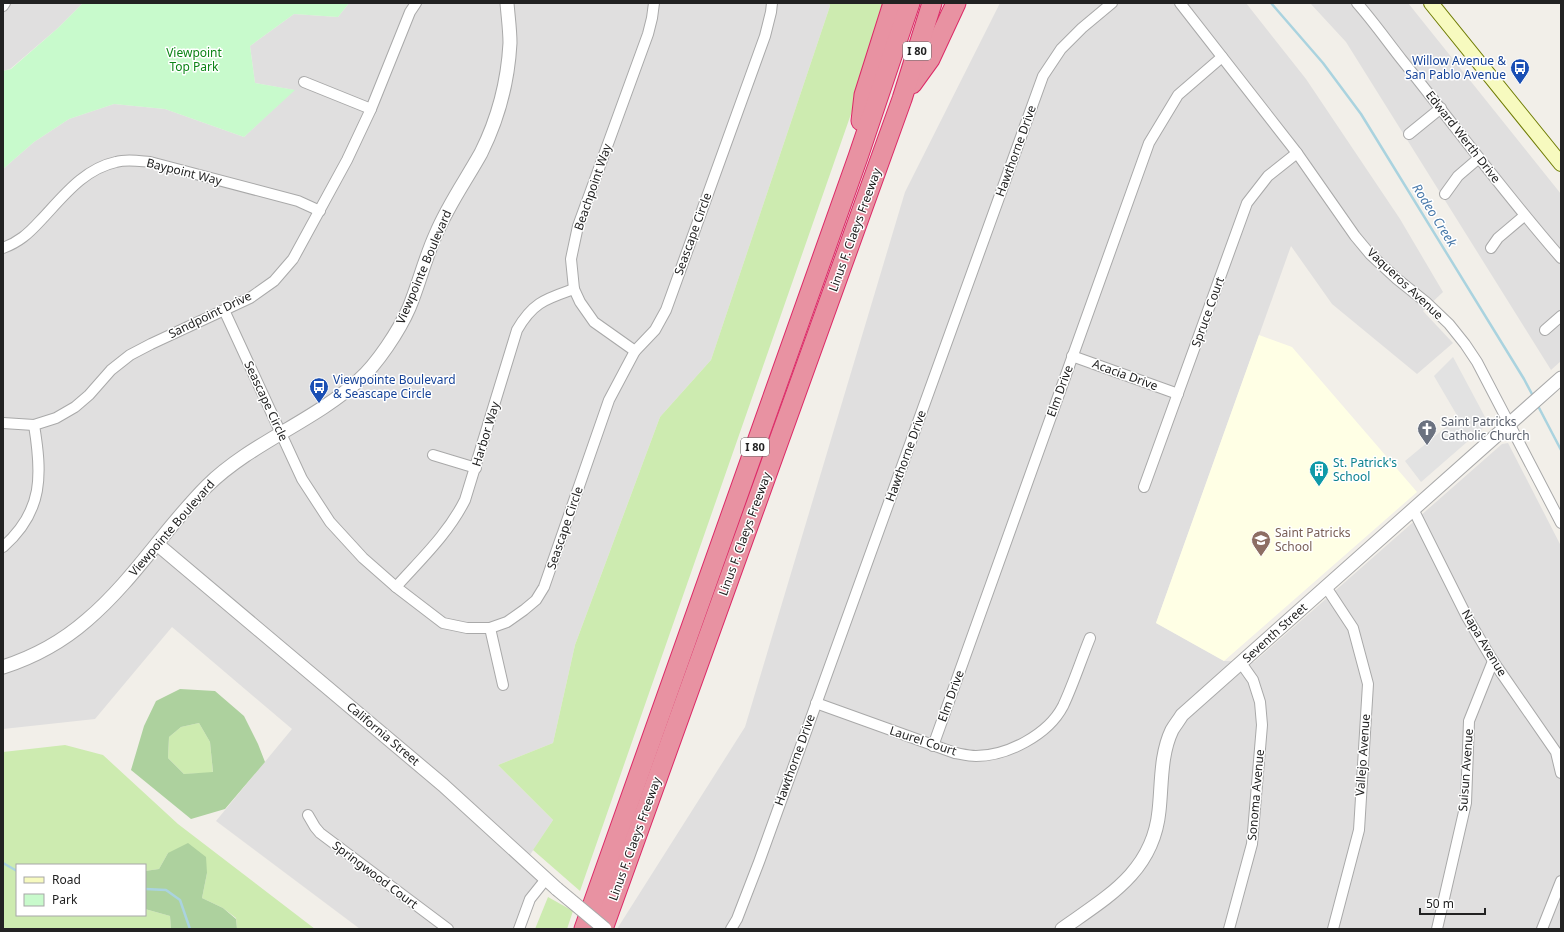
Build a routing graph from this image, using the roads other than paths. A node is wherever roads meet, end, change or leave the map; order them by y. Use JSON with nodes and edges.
{"nodes":[{"id":1,"x":6,"y":3,"type":"edge"},
{"id":2,"x":416,"y":3,"type":"edge"},
{"id":3,"x":507,"y":3,"type":"edge"},
{"id":4,"x":654,"y":3,"type":"edge"},
{"id":5,"x":772,"y":3,"type":"edge"},
{"id":6,"x":893,"y":3,"type":"edge"},
{"id":7,"x":910,"y":3,"type":"edge"},
{"id":8,"x":932,"y":3,"type":"edge"},
{"id":9,"x":956,"y":3,"type":"edge"},
{"id":10,"x":1112,"y":3,"type":"edge"},
{"id":11,"x":1180,"y":3,"type":"edge"},
{"id":12,"x":1357,"y":3,"type":"edge"},
{"id":13,"x":1431,"y":3,"type":"edge"},
{"id":14,"x":3,"y":6,"type":"edge"},
{"id":15,"x":1222,"y":57,"type":"junction"},
{"id":16,"x":304,"y":82,"type":"dead end"},
{"id":17,"x":902,"y":99,"type":"junction"},
{"id":18,"x":1441,"y":108,"type":"junction"},
{"id":19,"x":370,"y":109,"type":"junction"},
{"id":20,"x":1409,"y":134,"type":"dead end"},
{"id":21,"x":1297,"y":153,"type":"junction"},
{"id":22,"x":858,"y":156,"type":"junction"},
{"id":23,"x":1479,"y":158,"type":"junction"},
{"id":24,"x":1560,"y":161,"type":"edge"},
{"id":25,"x":1445,"y":194,"type":"dead end"},
{"id":26,"x":320,"y":211,"type":"junction"},
{"id":27,"x":1524,"y":216,"type":"junction"},
{"id":28,"x":3,"y":248,"type":"edge"},
{"id":29,"x":1491,"y":248,"type":"dead end"},
{"id":30,"x":1561,"y":258,"type":"edge"},
{"id":31,"x":574,"y":289,"type":"junction"},
{"id":32,"x":224,"y":310,"type":"junction"},
{"id":33,"x":1561,"y":316,"type":"edge"},
{"id":34,"x":1545,"y":330,"type":"dead end"},
{"id":35,"x":635,"y":351,"type":"junction"},
{"id":36,"x":1072,"y":356,"type":"junction"},
{"id":37,"x":1561,"y":378,"type":"edge"},
{"id":38,"x":1178,"y":394,"type":"junction"},
{"id":39,"x":3,"y":423,"type":"edge"},
{"id":40,"x":1510,"y":424,"type":"junction"},
{"id":41,"x":34,"y":425,"type":"junction"},
{"id":42,"x":281,"y":434,"type":"junction"},
{"id":43,"x":433,"y":455,"type":"dead end"},
{"id":44,"x":476,"y":468,"type":"junction"},
{"id":45,"x":1144,"y":487,"type":"dead end"},
{"id":46,"x":1413,"y":509,"type":"junction"},
{"id":47,"x":1561,"y":523,"type":"edge"},
{"id":48,"x":157,"y":544,"type":"junction"},
{"id":49,"x":3,"y":547,"type":"edge"},
{"id":50,"x":396,"y":587,"type":"junction"},
{"id":51,"x":1326,"y":587,"type":"junction"},
{"id":52,"x":490,"y":628,"type":"junction"},
{"id":53,"x":1090,"y":638,"type":"dead end"},
{"id":54,"x":1493,"y":661,"type":"junction"},
{"id":55,"x":1241,"y":663,"type":"junction"},
{"id":56,"x":3,"y":667,"type":"edge"},
{"id":57,"x":503,"y":685,"type":"dead end"},
{"id":58,"x":816,"y":703,"type":"junction"},
{"id":59,"x":933,"y":746,"type":"junction"},
{"id":60,"x":1561,"y":773,"type":"edge"},
{"id":61,"x":308,"y":815,"type":"dead end"},
{"id":62,"x":546,"y":879,"type":"junction"},
{"id":63,"x":1561,"y":881,"type":"edge"},
{"id":64,"x":448,"y":929,"type":"edge"},
{"id":65,"x":519,"y":929,"type":"edge"},
{"id":66,"x":584,"y":929,"type":"edge"},
{"id":67,"x":604,"y":929,"type":"edge"},
{"id":68,"x":731,"y":929,"type":"edge"},
{"id":69,"x":1062,"y":929,"type":"edge"},
{"id":70,"x":1229,"y":929,"type":"edge"},
{"id":71,"x":1333,"y":929,"type":"edge"},
{"id":72,"x":1437,"y":929,"type":"edge"},
{"id":73,"x":1542,"y":929,"type":"edge"}],
"edges":[{"from":1,"to":14,"type":"street"},
{"from":2,"to":19,"type":"street","name":"Sandpoint Drive"},
{"from":3,"to":42,"type":"street","name":"Viewpointe Boulevard"},
{"from":4,"to":31,"type":"street","name":"Beachpoint Way"},
{"from":5,"to":35,"type":"street","name":"Seascape Circle"},
{"from":6,"to":22,"type":"highway"},
{"from":7,"to":22,"type":"highway","name":"Linus F. Claeys Freeway","number":"I 80"},
{"from":8,"to":17,"type":"highway","name":"Linus F. Claeys Freeway","number":"I 80"},
{"from":9,"to":17,"type":"highway"},
{"from":10,"to":58,"type":"street","name":"Hawthorne Drive"},
{"from":11,"to":15,"type":"street","name":"Vaqueros Avenue"},
{"from":12,"to":18,"type":"street","name":"Edward Werth Drive"},
{"from":13,"to":24,"type":"main road"},
{"from":15,"to":21,"type":"street","name":"Vaqueros Avenue"},
{"from":15,"to":36,"type":"street","name":"Elm Drive"},
{"from":16,"to":19,"type":"street"},
{"from":17,"to":67,"type":"highway","name":"Linus F. Claeys Freeway","number":"I 80"},
{"from":18,"to":20,"type":"street"},
{"from":18,"to":23,"type":"street","name":"Edward Werth Drive"},
{"from":19,"to":26,"type":"street","name":"Sandpoint Drive"},
{"from":21,"to":38,"type":"street","name":"Spruce Court"},
{"from":21,"to":40,"type":"street","name":"Vaqueros Avenue"},
{"from":22,"to":66,"type":"highway","name":"Linus F. Claeys Freeway","number":"I 80"},
{"from":23,"to":25,"type":"street"},
{"from":23,"to":27,"type":"street","name":"Edward Werth Drive"},
{"from":26,"to":28,"type":"street","name":"Baypoint Way"},
{"from":26,"to":32,"type":"street","name":"Sandpoint Drive"},
{"from":27,"to":29,"type":"street"},
{"from":27,"to":30,"type":"street","name":"Edward Werth Drive"},
{"from":31,"to":35,"type":"street","name":"Beachpoint Way"},
{"from":31,"to":44,"type":"street","name":"Harbor Way"},
{"from":32,"to":41,"type":"street","name":"Sandpoint Drive"},
{"from":32,"to":42,"type":"street","name":"Seascape Circle"},
{"from":33,"to":34,"type":"street"},
{"from":35,"to":52,"type":"street","name":"Seascape Circle"},
{"from":36,"to":38,"type":"street","name":"Acacia Drive"},
{"from":36,"to":59,"type":"street","name":"Elm Drive"},
{"from":37,"to":40,"type":"street","name":"Seventh Street"},
{"from":38,"to":45,"type":"street","name":"Spruce Court"},
{"from":39,"to":41,"type":"street","name":"Sandpoint Drive"},
{"from":40,"to":46,"type":"street","name":"Seventh Street"},
{"from":40,"to":47,"type":"street","name":"Vaqueros Avenue"},
{"from":41,"to":49,"type":"street"},
{"from":42,"to":48,"type":"street","name":"Viewpointe Boulevard"},
{"from":42,"to":50,"type":"street","name":"Seascape Circle"},
{"from":43,"to":44,"type":"street"},
{"from":44,"to":50,"type":"street","name":"Harbor Way"},
{"from":46,"to":51,"type":"street","name":"Seventh Street"},
{"from":46,"to":54,"type":"street","name":"Napa Avenue"},
{"from":48,"to":56,"type":"street","name":"Viewpointe Boulevard"},
{"from":48,"to":62,"type":"street","name":"California Street"},
{"from":50,"to":52,"type":"street","name":"Seascape Circle"},
{"from":51,"to":55,"type":"street","name":"Seventh Street"},
{"from":51,"to":71,"type":"street","name":"Vallejo Avenue"},
{"from":52,"to":57,"type":"street"},
{"from":53,"to":59,"type":"street","name":"Laurel Court"},
{"from":54,"to":60,"type":"street","name":"Napa Avenue"},
{"from":54,"to":72,"type":"street","name":"Suisun Avenue"},
{"from":55,"to":69,"type":"street","name":"Seventh Street"},
{"from":55,"to":70,"type":"street","name":"Sonoma Avenue"},
{"from":58,"to":59,"type":"street","name":"Laurel Court"},
{"from":58,"to":68,"type":"street","name":"Hawthorne Drive"},
{"from":61,"to":64,"type":"street","name":"Springwood Court"},
{"from":62,"to":65,"type":"street"},
{"from":62,"to":67,"type":"street","name":"California Street","bridge":true},
{"from":63,"to":73,"type":"street"}]}
